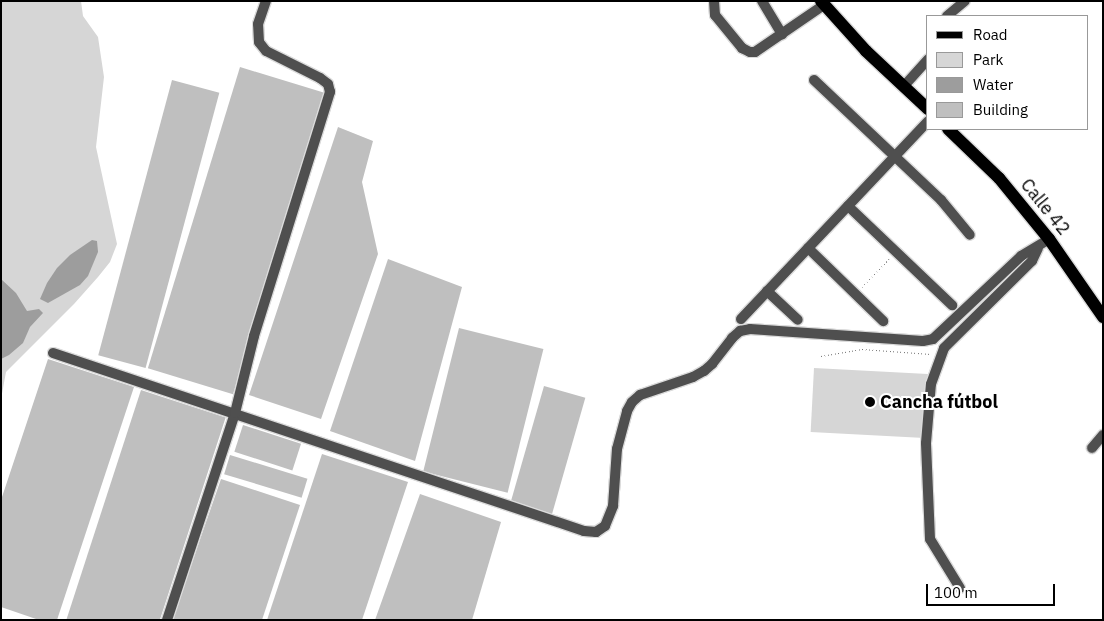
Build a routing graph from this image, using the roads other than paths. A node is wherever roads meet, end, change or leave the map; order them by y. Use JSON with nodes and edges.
{"nodes":[{"id":1,"x":266,"y":1,"type":"edge"},
{"id":2,"x":714,"y":1,"type":"edge"},
{"id":3,"x":762,"y":1,"type":"edge"},
{"id":4,"x":965,"y":1,"type":"edge"},
{"id":5,"x":823,"y":3,"type":"edge"},
{"id":6,"x":948,"y":15,"type":"edge"},
{"id":7,"x":782,"y":34,"type":"junction"},
{"id":8,"x":926,"y":62,"type":"edge"},
{"id":9,"x":814,"y":80,"type":"dead end"},
{"id":10,"x":904,"y":86,"type":"junction"},
{"id":11,"x":926,"y":107,"type":"edge"},
{"id":12,"x":926,"y":123,"type":"edge"},
{"id":13,"x":949,"y":130,"type":"edge"},
{"id":14,"x":895,"y":157,"type":"junction"},
{"id":15,"x":848,"y":206,"type":"junction"},
{"id":16,"x":970,"y":235,"type":"dead end"},
{"id":17,"x":1049,"y":239,"type":"junction"},
{"id":18,"x":808,"y":248,"type":"junction"},
{"id":19,"x":1038,"y":248,"type":"junction"},
{"id":20,"x":767,"y":291,"type":"junction"},
{"id":21,"x":952,"y":304,"type":"dead end"},
{"id":22,"x":1103,"y":318,"type":"edge"},
{"id":23,"x":741,"y":319,"type":"dead end"},
{"id":24,"x":798,"y":320,"type":"dead end"},
{"id":25,"x":883,"y":321,"type":"dead end"},
{"id":26,"x":53,"y":353,"type":"dead end"},
{"id":27,"x":235,"y":413,"type":"junction"},
{"id":28,"x":1103,"y":435,"type":"edge"},
{"id":29,"x":1092,"y":448,"type":"dead end"},
{"id":30,"x":960,"y":588,"type":"dead end"},
{"id":31,"x":167,"y":620,"type":"edge"}],
"edges":[{"from":1,"to":27,"type":"street"},
{"from":2,"to":7,"type":"street"},
{"from":3,"to":7,"type":"street"},
{"from":4,"to":6,"type":"street"},
{"from":5,"to":7,"type":"street"},
{"from":5,"to":10,"type":"main road"},
{"from":8,"to":10,"type":"street"},
{"from":9,"to":14,"type":"street"},
{"from":10,"to":11,"type":"main road"},
{"from":12,"to":14,"type":"street"},
{"from":13,"to":17,"type":"main road","name":"Calle 42"},
{"from":14,"to":15,"type":"street"},
{"from":14,"to":16,"type":"street"},
{"from":15,"to":18,"type":"street"},
{"from":15,"to":21,"type":"street"},
{"from":17,"to":19,"type":"street"},
{"from":17,"to":22,"type":"main road","name":"Calle 42"},
{"from":18,"to":20,"type":"street"},
{"from":18,"to":25,"type":"street"},
{"from":19,"to":27,"type":"street"},
{"from":19,"to":30,"type":"street"},
{"from":20,"to":23,"type":"street"},
{"from":20,"to":24,"type":"street"},
{"from":26,"to":27,"type":"street"},
{"from":27,"to":31,"type":"street"},
{"from":28,"to":29,"type":"street"}]}
